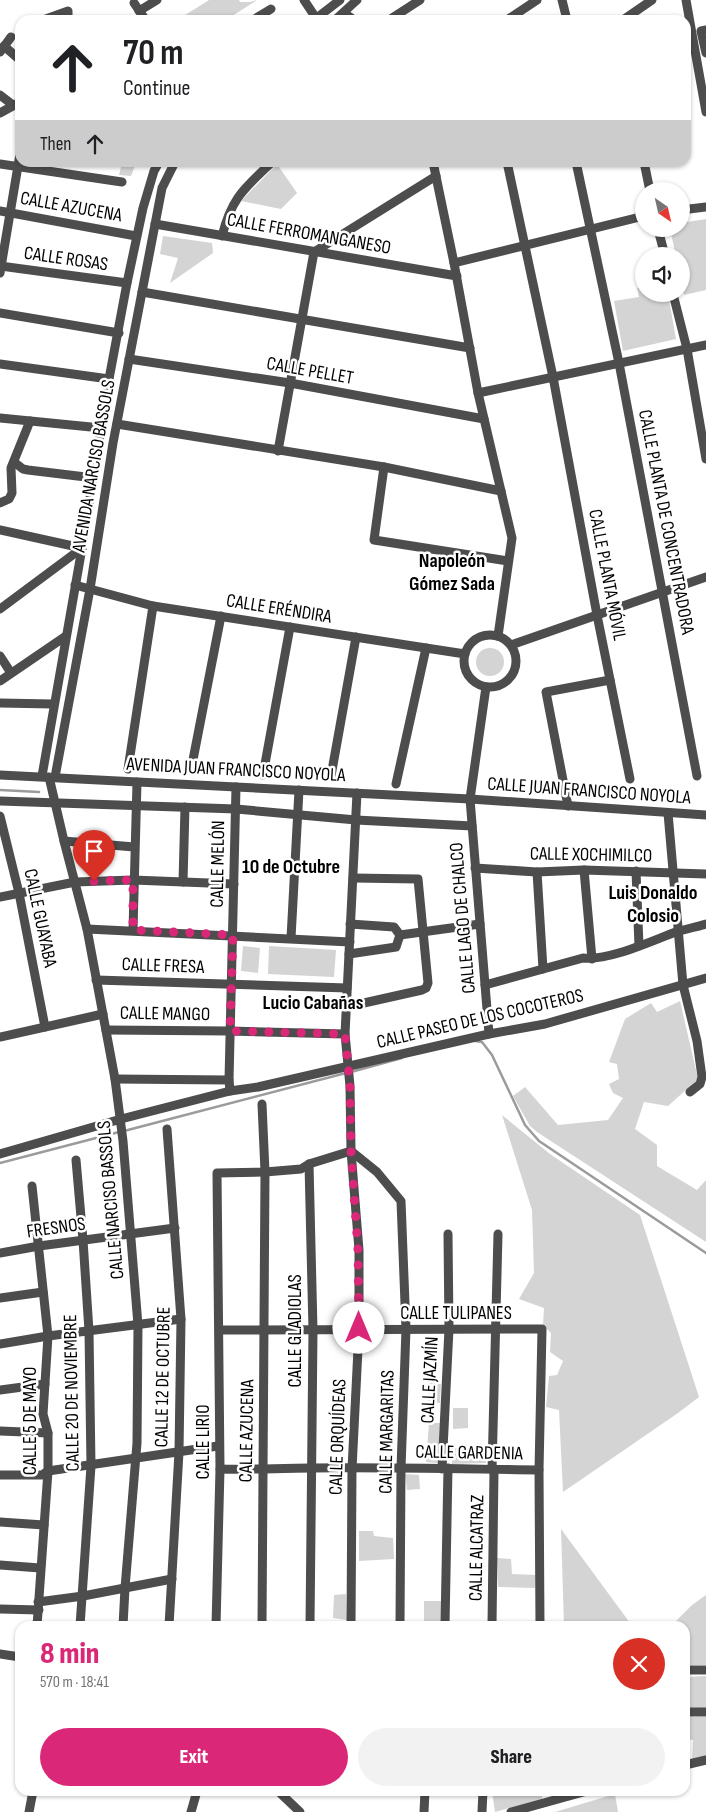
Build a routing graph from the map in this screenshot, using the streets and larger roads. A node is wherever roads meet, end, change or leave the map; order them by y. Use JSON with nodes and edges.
{"nodes":[{"id":1,"x":157,"y":0,"type":"edge"},
{"id":2,"x":304,"y":0,"type":"edge"},
{"id":3,"x":340,"y":0,"type":"edge"},
{"id":4,"x":358,"y":0,"type":"edge"},
{"id":5,"x":420,"y":0,"type":"edge"},
{"id":6,"x":537,"y":0,"type":"edge"},
{"id":7,"x":562,"y":0,"type":"edge"},
{"id":8,"x":652,"y":0,"type":"edge"},
{"id":9,"x":686,"y":0,"type":"edge"},
{"id":10,"x":271,"y":8,"type":"dead end"},
{"id":11,"x":344,"y":12,"type":"junction"},
{"id":12,"x":57,"y":15,"type":"edge"},
{"id":13,"x":68,"y":15,"type":"edge"},
{"id":14,"x":142,"y":15,"type":"edge"},
{"id":15,"x":263,"y":15,"type":"edge"},
{"id":16,"x":313,"y":15,"type":"edge"},
{"id":17,"x":320,"y":15,"type":"edge"},
{"id":18,"x":341,"y":15,"type":"edge"},
{"id":19,"x":348,"y":15,"type":"edge"},
{"id":20,"x":397,"y":15,"type":"edge"},
{"id":21,"x":514,"y":15,"type":"edge"},
{"id":22,"x":566,"y":15,"type":"edge"},
{"id":23,"x":630,"y":15,"type":"edge"},
{"id":24,"x":689,"y":15,"type":"edge"},
{"id":25,"x":691,"y":28,"type":"edge"},
{"id":26,"x":703,"y":31,"type":"edge"},
{"id":27,"x":12,"y":37,"type":"dead end"},
{"id":28,"x":2,"y":49,"type":"edge"},
{"id":29,"x":706,"y":54,"type":"edge"},
{"id":30,"x":15,"y":57,"type":"edge"},
{"id":31,"x":0,"y":96,"type":"edge"},
{"id":32,"x":15,"y":104,"type":"edge"},
{"id":33,"x":15,"y":104,"type":"edge"},
{"id":34,"x":0,"y":112,"type":"edge"},
{"id":35,"x":706,"y":112,"type":"edge"},
{"id":36,"x":0,"y":164,"type":"edge"},
{"id":37,"x":15,"y":167,"type":"edge"},
{"id":38,"x":17,"y":167,"type":"joint"},
{"id":39,"x":156,"y":167,"type":"edge"},
{"id":40,"x":172,"y":167,"type":"edge"},
{"id":41,"x":267,"y":167,"type":"edge"},
{"id":42,"x":435,"y":167,"type":"edge"},
{"id":43,"x":508,"y":167,"type":"edge"},
{"id":44,"x":577,"y":167,"type":"edge"},
{"id":45,"x":645,"y":167,"type":"edge"},
{"id":46,"x":436,"y":176,"type":"junction"},
{"id":47,"x":122,"y":182,"type":"dead end"},
{"id":48,"x":648,"y":182,"type":"edge"},
{"id":49,"x":706,"y":207,"type":"edge"},
{"id":50,"x":690,"y":209,"type":"edge"},
{"id":51,"x":0,"y":212,"type":"edge"},
{"id":52,"x":10,"y":213,"type":"junction"},
{"id":53,"x":635,"y":218,"type":"edge"},
{"id":54,"x":155,"y":224,"type":"junction"},
{"id":55,"x":591,"y":229,"type":"junction"},
{"id":56,"x":136,"y":236,"type":"junction"},
{"id":57,"x":222,"y":236,"type":"junction"},
{"id":58,"x":525,"y":246,"type":"junction"},
{"id":59,"x":314,"y":252,"type":"junction"},
{"id":60,"x":454,"y":263,"type":"junction"},
{"id":61,"x":0,"y":269,"type":"edge"},
{"id":62,"x":457,"y":276,"type":"junction"},
{"id":63,"x":127,"y":283,"type":"junction"},
{"id":64,"x":142,"y":292,"type":"junction"},
{"id":65,"x":676,"y":302,"type":"edge"},
{"id":66,"x":0,"y":313,"type":"edge"},
{"id":67,"x":301,"y":319,"type":"junction"},
{"id":68,"x":118,"y":333,"type":"junction"},
{"id":69,"x":706,"y":345,"type":"edge"},
{"id":70,"x":470,"y":348,"type":"junction"},
{"id":71,"x":687,"y":349,"type":"junction"},
{"id":72,"x":129,"y":359,"type":"junction"},
{"id":73,"x":619,"y":363,"type":"junction"},
{"id":74,"x":0,"y":364,"type":"edge"},
{"id":75,"x":553,"y":377,"type":"junction"},
{"id":76,"x":109,"y":379,"type":"junction"},
{"id":77,"x":290,"y":383,"type":"junction"},
{"id":78,"x":478,"y":393,"type":"junction"},
{"id":79,"x":0,"y":418,"type":"edge"},
{"id":80,"x":484,"y":419,"type":"junction"},
{"id":81,"x":30,"y":422,"type":"junction"},
{"id":82,"x":117,"y":424,"type":"junction"},
{"id":83,"x":101,"y":428,"type":"junction"},
{"id":84,"x":278,"y":451,"type":"junction"},
{"id":85,"x":706,"y":459,"type":"edge"},
{"id":86,"x":14,"y":462,"type":"junction"},
{"id":87,"x":384,"y":467,"type":"junction"},
{"id":88,"x":94,"y":478,"type":"junction"},
{"id":89,"x":501,"y":491,"type":"junction"},
{"id":90,"x":0,"y":503,"type":"edge"},
{"id":91,"x":1,"y":530,"type":"edge"},
{"id":92,"x":82,"y":548,"type":"junction"},
{"id":93,"x":508,"y":561,"type":"junction"},
{"id":94,"x":706,"y":577,"type":"edge"},
{"id":95,"x":75,"y":585,"type":"junction"},
{"id":96,"x":90,"y":589,"type":"junction"},
{"id":97,"x":663,"y":592,"type":"junction"},
{"id":98,"x":153,"y":606,"type":"junction"},
{"id":99,"x":0,"y":609,"type":"edge"},
{"id":100,"x":597,"y":615,"type":"junction"},
{"id":101,"x":221,"y":616,"type":"junction"},
{"id":102,"x":290,"y":627,"type":"junction"},
{"id":103,"x":66,"y":636,"type":"junction"},
{"id":104,"x":498,"y":636,"type":"junction"},
{"id":105,"x":356,"y":637,"type":"junction"},
{"id":106,"x":511,"y":645,"type":"junction"},
{"id":107,"x":426,"y":648,"type":"junction"},
{"id":108,"x":465,"y":654,"type":"junction"},
{"id":109,"x":0,"y":656,"type":"edge"},
{"id":110,"x":11,"y":673,"type":"junction"},
{"id":111,"x":610,"y":680,"type":"junction"},
{"id":112,"x":0,"y":681,"type":"edge"},
{"id":113,"x":486,"y":687,"type":"junction"},
{"id":114,"x":0,"y":703,"type":"edge"},
{"id":115,"x":53,"y":704,"type":"junction"},
{"id":116,"x":128,"y":769,"type":"dead end"},
{"id":117,"x":191,"y":770,"type":"dead end"},
{"id":118,"x":0,"y":775,"type":"edge"},
{"id":119,"x":263,"y":775,"type":"dead end"},
{"id":120,"x":331,"y":776,"type":"dead end"},
{"id":121,"x":697,"y":776,"type":"dead end"},
{"id":122,"x":49,"y":777,"type":"junction"},
{"id":123,"x":630,"y":779,"type":"dead end"},
{"id":124,"x":137,"y":782,"type":"junction"},
{"id":125,"x":396,"y":784,"type":"dead end"},
{"id":126,"x":236,"y":786,"type":"junction"},
{"id":127,"x":299,"y":790,"type":"junction"},
{"id":128,"x":357,"y":793,"type":"junction"},
{"id":129,"x":470,"y":799,"type":"junction"},
{"id":130,"x":0,"y":801,"type":"edge"},
{"id":131,"x":55,"y":802,"type":"junction"},
{"id":132,"x":136,"y":805,"type":"junction"},
{"id":133,"x":568,"y":806,"type":"junction"},
{"id":134,"x":185,"y":807,"type":"junction"},
{"id":135,"x":236,"y":809,"type":"junction"},
{"id":136,"x":668,"y":813,"type":"junction"},
{"id":137,"x":298,"y":815,"type":"junction"},
{"id":138,"x":706,"y":815,"type":"edge"},
{"id":139,"x":0,"y":816,"type":"edge"},
{"id":140,"x":356,"y":820,"type":"junction"},
{"id":141,"x":472,"y":826,"type":"junction"},
{"id":142,"x":64,"y":841,"type":"junction"},
{"id":143,"x":134,"y":847,"type":"junction"},
{"id":144,"x":475,"y":868,"type":"junction"},
{"id":145,"x":584,"y":870,"type":"junction"},
{"id":146,"x":537,"y":872,"type":"junction"},
{"id":147,"x":636,"y":872,"type":"junction"},
{"id":148,"x":673,"y":873,"type":"junction"},
{"id":149,"x":706,"y":874,"type":"edge"},
{"id":150,"x":353,"y":878,"type":"junction"},
{"id":151,"x":133,"y":880,"type":"junction"},
{"id":152,"x":75,"y":882,"type":"junction"},
{"id":153,"x":183,"y":882,"type":"junction"},
{"id":154,"x":234,"y":884,"type":"junction"},
{"id":155,"x":20,"y":893,"type":"junction"},
{"id":156,"x":0,"y":897,"type":"edge"},
{"id":157,"x":350,"y":924,"type":"junction"},
{"id":158,"x":480,"y":924,"type":"junction"},
{"id":159,"x":706,"y":924,"type":"edge"},
{"id":160,"x":87,"y":929,"type":"junction"},
{"id":161,"x":133,"y":930,"type":"junction"},
{"id":162,"x":423,"y":932,"type":"junction"},
{"id":163,"x":678,"y":932,"type":"junction"},
{"id":164,"x":233,"y":935,"type":"junction"},
{"id":165,"x":400,"y":936,"type":"junction"},
{"id":166,"x":291,"y":938,"type":"junction"},
{"id":167,"x":350,"y":942,"type":"junction"},
{"id":168,"x":639,"y":946,"type":"junction"},
{"id":169,"x":349,"y":954,"type":"junction"},
{"id":170,"x":592,"y":959,"type":"junction"},
{"id":171,"x":543,"y":969,"type":"junction"},
{"id":172,"x":706,"y":978,"type":"edge"},
{"id":173,"x":96,"y":980,"type":"junction"},
{"id":174,"x":231,"y":985,"type":"junction"},
{"id":175,"x":485,"y":985,"type":"junction"},
{"id":176,"x":683,"y":985,"type":"junction"},
{"id":177,"x":347,"y":988,"type":"junction"},
{"id":178,"x":346,"y":1007,"type":"junction"},
{"id":179,"x":103,"y":1014,"type":"junction"},
{"id":180,"x":44,"y":1027,"type":"junction"},
{"id":181,"x":106,"y":1030,"type":"junction"},
{"id":182,"x":230,"y":1031,"type":"junction"},
{"id":183,"x":345,"y":1034,"type":"junction"},
{"id":184,"x":488,"y":1034,"type":"junction"},
{"id":185,"x":0,"y":1037,"type":"edge"},
{"id":186,"x":697,"y":1041,"type":"junction"},
{"id":187,"x":706,"y":1047,"type":"edge"},
{"id":188,"x":349,"y":1070,"type":"junction"},
{"id":189,"x":115,"y":1078,"type":"junction"},
{"id":190,"x":229,"y":1080,"type":"junction"},
{"id":191,"x":230,"y":1092,"type":"junction"},
{"id":192,"x":690,"y":1092,"type":"dead end"},
{"id":193,"x":262,"y":1104,"type":"dead end"},
{"id":194,"x":121,"y":1122,"type":"junction"},
{"id":195,"x":167,"y":1129,"type":"dead end"},
{"id":196,"x":351,"y":1151,"type":"junction"},
{"id":197,"x":0,"y":1154,"type":"edge"},
{"id":198,"x":76,"y":1160,"type":"dead end"},
{"id":199,"x":309,"y":1164,"type":"junction"},
{"id":200,"x":265,"y":1172,"type":"junction"},
{"id":201,"x":32,"y":1186,"type":"dead end"},
{"id":202,"x":175,"y":1228,"type":"junction"},
{"id":203,"x":448,"y":1234,"type":"dead end"},
{"id":204,"x":498,"y":1234,"type":"dead end"},
{"id":205,"x":130,"y":1235,"type":"junction"},
{"id":206,"x":84,"y":1240,"type":"junction"},
{"id":207,"x":39,"y":1246,"type":"junction"},
{"id":208,"x":0,"y":1253,"type":"edge"},
{"id":209,"x":43,"y":1292,"type":"junction"},
{"id":210,"x":0,"y":1298,"type":"edge"},
{"id":211,"x":181,"y":1319,"type":"junction"},
{"id":212,"x":138,"y":1325,"type":"junction"},
{"id":213,"x":359,"y":1328,"type":"junction"},
{"id":214,"x":406,"y":1329,"type":"junction"},
{"id":215,"x":448,"y":1329,"type":"junction"},
{"id":216,"x":495,"y":1329,"type":"junction"},
{"id":217,"x":220,"y":1330,"type":"junction"},
{"id":218,"x":313,"y":1330,"type":"junction"},
{"id":219,"x":88,"y":1331,"type":"junction"},
{"id":220,"x":265,"y":1331,"type":"junction"},
{"id":221,"x":48,"y":1336,"type":"junction"},
{"id":222,"x":0,"y":1344,"type":"edge"},
{"id":223,"x":45,"y":1384,"type":"junction"},
{"id":224,"x":0,"y":1390,"type":"edge"},
{"id":225,"x":0,"y":1431,"type":"edge"},
{"id":226,"x":48,"y":1433,"type":"junction"},
{"id":227,"x":218,"y":1446,"type":"junction"},
{"id":228,"x":178,"y":1452,"type":"junction"},
{"id":229,"x":135,"y":1457,"type":"junction"},
{"id":230,"x":91,"y":1466,"type":"junction"},
{"id":231,"x":311,"y":1468,"type":"junction"},
{"id":232,"x":401,"y":1468,"type":"junction"},
{"id":233,"x":445,"y":1468,"type":"junction"},
{"id":234,"x":220,"y":1469,"type":"junction"},
{"id":235,"x":352,"y":1469,"type":"junction"},
{"id":236,"x":263,"y":1470,"type":"junction"},
{"id":237,"x":493,"y":1470,"type":"junction"},
{"id":238,"x":539,"y":1470,"type":"junction"},
{"id":239,"x":48,"y":1471,"type":"junction"},
{"id":240,"x":0,"y":1475,"type":"edge"},
{"id":241,"x":0,"y":1522,"type":"edge"},
{"id":242,"x":44,"y":1526,"type":"junction"},
{"id":243,"x":0,"y":1565,"type":"edge"},
{"id":244,"x":40,"y":1568,"type":"junction"},
{"id":245,"x":172,"y":1579,"type":"junction"},
{"id":246,"x":124,"y":1588,"type":"junction"},
{"id":247,"x":83,"y":1596,"type":"junction"},
{"id":248,"x":39,"y":1606,"type":"junction"},
{"id":249,"x":0,"y":1609,"type":"edge"},
{"id":250,"x":38,"y":1621,"type":"edge"},
{"id":251,"x":80,"y":1621,"type":"edge"},
{"id":252,"x":123,"y":1621,"type":"edge"},
{"id":253,"x":169,"y":1621,"type":"edge"},
{"id":254,"x":216,"y":1621,"type":"edge"},
{"id":255,"x":262,"y":1621,"type":"edge"},
{"id":256,"x":310,"y":1621,"type":"edge"},
{"id":257,"x":351,"y":1621,"type":"edge"},
{"id":258,"x":400,"y":1621,"type":"edge"},
{"id":259,"x":445,"y":1621,"type":"edge"},
{"id":260,"x":492,"y":1621,"type":"edge"},
{"id":261,"x":540,"y":1621,"type":"edge"},
{"id":262,"x":0,"y":1654,"type":"edge"},
{"id":263,"x":15,"y":1656,"type":"edge"},
{"id":264,"x":690,"y":1670,"type":"edge"},
{"id":265,"x":706,"y":1670,"type":"edge"},
{"id":266,"x":690,"y":1712,"type":"edge"},
{"id":267,"x":706,"y":1712,"type":"edge"},
{"id":268,"x":706,"y":1760,"type":"edge"},
{"id":269,"x":690,"y":1764,"type":"edge"},
{"id":270,"x":32,"y":1796,"type":"edge"},
{"id":271,"x":195,"y":1796,"type":"edge"},
{"id":272,"x":283,"y":1796,"type":"edge"},
{"id":273,"x":425,"y":1796,"type":"edge"},
{"id":274,"x":483,"y":1796,"type":"edge"},
{"id":275,"x":569,"y":1796,"type":"edge"},
{"id":276,"x":29,"y":1812,"type":"edge"},
{"id":277,"x":191,"y":1812,"type":"edge"},
{"id":278,"x":300,"y":1812,"type":"edge"},
{"id":279,"x":424,"y":1812,"type":"edge"},
{"id":280,"x":482,"y":1812,"type":"edge"},
{"id":281,"x":511,"y":1812,"type":"edge"}],
"edges":[{"from":1,"to":14,"type":"street"},
{"from":2,"to":16,"type":"street"},
{"from":3,"to":17,"type":"street"},
{"from":4,"to":11,"type":"street"},
{"from":5,"to":20,"type":"street"},
{"from":6,"to":21,"type":"street"},
{"from":7,"to":22,"type":"street"},
{"from":8,"to":23,"type":"street"},
{"from":9,"to":24,"type":"street"},
{"from":10,"to":15,"type":"street"},
{"from":11,"to":18,"type":"street"},
{"from":11,"to":19,"type":"street"},
{"from":12,"to":13,"type":"street"},
{"from":25,"to":35,"type":"street"},
{"from":26,"to":29,"type":"street"},
{"from":27,"to":28,"type":"street"},
{"from":28,"to":30,"type":"street"},
{"from":31,"to":32,"type":"street"},
{"from":33,"to":34,"type":"street"},
{"from":36,"to":37,"type":"street"},
{"from":38,"to":47,"type":"street"},
{"from":38,"to":52,"type":"street"},
{"from":39,"to":56,"type":"street","name":"AVENIDA NARCISO BASSOLS"},
{"from":40,"to":54,"type":"street","name":"AVENIDA NARCISO BASSOLS"},
{"from":41,"to":57,"type":"street"},
{"from":42,"to":46,"type":"street"},
{"from":43,"to":58,"type":"street","name":"CALLE PLANTA MÓVIL"},
{"from":44,"to":55,"type":"street","name":"CALLE PLANTA DE CONCENTRADORA"},
{"from":45,"to":48,"type":"street"},
{"from":46,"to":59,"type":"street"},
{"from":46,"to":60,"type":"street"},
{"from":49,"to":50,"type":"street"},
{"from":51,"to":52,"type":"street","name":"CALLE AZUCENA"},
{"from":52,"to":56,"type":"street","name":"CALLE AZUCENA"},
{"from":52,"to":61,"type":"street"},
{"from":53,"to":55,"type":"street"},
{"from":54,"to":57,"type":"street","name":"CALLE FERROMANGANESO"},
{"from":54,"to":64,"type":"street","name":"AVENIDA NARCISO BASSOLS"},
{"from":55,"to":58,"type":"street"},
{"from":55,"to":73,"type":"street","name":"CALLE PLANTA DE CONCENTRADORA"},
{"from":56,"to":63,"type":"street","name":"AVENIDA NARCISO BASSOLS"},
{"from":57,"to":59,"type":"street","name":"CALLE FERROMANGANESO"},
{"from":58,"to":60,"type":"street"},
{"from":58,"to":75,"type":"street","name":"CALLE PLANTA MÓVIL"},
{"from":59,"to":62,"type":"street","name":"CALLE FERROMANGANESO"},
{"from":59,"to":67,"type":"street"},
{"from":60,"to":62,"type":"street"},
{"from":61,"to":63,"type":"street","name":"CALLE ROSAS"},
{"from":62,"to":70,"type":"street"},
{"from":63,"to":68,"type":"street","name":"AVENIDA NARCISO BASSOLS"},
{"from":64,"to":67,"type":"street"},
{"from":64,"to":72,"type":"street","name":"AVENIDA NARCISO BASSOLS"},
{"from":65,"to":71,"type":"street"},
{"from":66,"to":68,"type":"street"},
{"from":67,"to":70,"type":"street"},
{"from":67,"to":77,"type":"street"},
{"from":68,"to":76,"type":"street","name":"AVENIDA NARCISO BASSOLS"},
{"from":69,"to":71,"type":"street"},
{"from":70,"to":78,"type":"street"},
{"from":71,"to":73,"type":"street"},
{"from":71,"to":85,"type":"street"},
{"from":72,"to":77,"type":"street","name":"CALLE PELLET"},
{"from":72,"to":82,"type":"street","name":"AVENIDA NARCISO BASSOLS"},
{"from":73,"to":75,"type":"street"},
{"from":73,"to":97,"type":"street","name":"CALLE PLANTA DE CONCENTRADORA"},
{"from":74,"to":76,"type":"street"},
{"from":75,"to":78,"type":"street"},
{"from":75,"to":100,"type":"street","name":"CALLE PLANTA MÓVIL"},
{"from":76,"to":83,"type":"street","name":"AVENIDA NARCISO BASSOLS"},
{"from":77,"to":80,"type":"street","name":"CALLE PELLET"},
{"from":77,"to":84,"type":"street"},
{"from":78,"to":80,"type":"street"},
{"from":79,"to":81,"type":"street"},
{"from":80,"to":89,"type":"street"},
{"from":81,"to":83,"type":"street"},
{"from":81,"to":86,"type":"street"},
{"from":82,"to":84,"type":"street"},
{"from":82,"to":96,"type":"street","name":"AVENIDA NARCISO BASSOLS"},
{"from":83,"to":88,"type":"street","name":"AVENIDA NARCISO BASSOLS"},
{"from":84,"to":87,"type":"street"},
{"from":86,"to":88,"type":"street"},
{"from":86,"to":90,"type":"street"},
{"from":87,"to":89,"type":"street"},
{"from":87,"to":93,"type":"street"},
{"from":88,"to":92,"type":"street","name":"AVENIDA NARCISO BASSOLS"},
{"from":89,"to":93,"type":"street"},
{"from":91,"to":92,"type":"street"},
{"from":92,"to":95,"type":"street","name":"AVENIDA NARCISO BASSOLS"},
{"from":92,"to":99,"type":"street"},
{"from":93,"to":104,"type":"street"},
{"from":94,"to":97,"type":"street"},
{"from":95,"to":96,"type":"street","name":"CALLE ERÉNDIRA"},
{"from":95,"to":103,"type":"street","name":"AVENIDA NARCISO BASSOLS"},
{"from":96,"to":98,"type":"street","name":"CALLE ERÉNDIRA"},
{"from":96,"to":122,"type":"street","name":"AVENIDA NARCISO BASSOLS"},
{"from":97,"to":100,"type":"street"},
{"from":97,"to":121,"type":"street","name":"CALLE PLANTA DE CONCENTRADORA"},
{"from":98,"to":101,"type":"street","name":"CALLE ERÉNDIRA"},
{"from":98,"to":116,"type":"street"},
{"from":100,"to":106,"type":"street"},
{"from":100,"to":111,"type":"street","name":"CALLE PLANTA MÓVIL"},
{"from":101,"to":102,"type":"street","name":"CALLE ERÉNDIRA"},
{"from":101,"to":117,"type":"street"},
{"from":102,"to":105,"type":"street","name":"CALLE ERÉNDIRA"},
{"from":102,"to":119,"type":"street"},
{"from":103,"to":110,"type":"street"},
{"from":103,"to":115,"type":"street","name":"AVENIDA NARCISO BASSOLS"},
{"from":104,"to":106,"type":"street"},
{"from":104,"to":108,"type":"street"},
{"from":105,"to":107,"type":"street","name":"CALLE ERÉNDIRA"},
{"from":105,"to":120,"type":"street"},
{"from":106,"to":113,"type":"street"},
{"from":107,"to":108,"type":"street","name":"CALLE ERÉNDIRA"},
{"from":107,"to":125,"type":"street"},
{"from":108,"to":113,"type":"street"},
{"from":109,"to":110,"type":"street"},
{"from":110,"to":112,"type":"street"},
{"from":111,"to":123,"type":"street","name":"CALLE PLANTA MÓVIL"},
{"from":111,"to":133,"type":"street"},
{"from":113,"to":129,"type":"street","name":"CALLE LAGO DE CHALCO"},
{"from":114,"to":115,"type":"street"},
{"from":115,"to":122,"type":"street","name":"AVENIDA NARCISO BASSOLS"},
{"from":118,"to":122,"type":"street","name":"AVENIDA JUAN FRANCISCO NOYOLA"},
{"from":122,"to":124,"type":"street","name":"AVENIDA JUAN FRANCISCO NOYOLA"},
{"from":122,"to":131,"type":"street","name":"CALLE NARCISO BASSOLS"},
{"from":124,"to":126,"type":"street","name":"AVENIDA JUAN FRANCISCO NOYOLA"},
{"from":124,"to":132,"type":"street"},
{"from":126,"to":127,"type":"street","name":"AVENIDA JUAN FRANCISCO NOYOLA"},
{"from":126,"to":135,"type":"street","name":"CALLE MELÓN"},
{"from":127,"to":128,"type":"street","name":"AVENIDA JUAN FRANCISCO NOYOLA"},
{"from":127,"to":137,"type":"street"},
{"from":128,"to":129,"type":"street","name":"AVENIDA JUAN FRANCISCO NOYOLA"},
{"from":128,"to":140,"type":"street"},
{"from":129,"to":133,"type":"street","name":"CALLE JUAN FRANCISCO NOYOLA"},
{"from":129,"to":141,"type":"street","name":"CALLE LAGO DE CHALCO"},
{"from":130,"to":131,"type":"street"},
{"from":131,"to":132,"type":"street"},
{"from":131,"to":142,"type":"street","name":"CALLE NARCISO BASSOLS"},
{"from":132,"to":134,"type":"street"},
{"from":132,"to":143,"type":"street"},
{"from":133,"to":136,"type":"street","name":"CALLE JUAN FRANCISCO NOYOLA"},
{"from":134,"to":135,"type":"street"},
{"from":134,"to":153,"type":"street"},
{"from":135,"to":137,"type":"street"},
{"from":135,"to":154,"type":"street","name":"CALLE MELÓN"},
{"from":136,"to":138,"type":"street","name":"CALLE JUAN FRANCISCO NOYOLA"},
{"from":136,"to":148,"type":"street"},
{"from":137,"to":140,"type":"street"},
{"from":137,"to":166,"type":"street"},
{"from":139,"to":155,"type":"street","name":"CALLE GUAYABA"},
{"from":140,"to":141,"type":"street"},
{"from":140,"to":150,"type":"street"},
{"from":141,"to":144,"type":"street","name":"CALLE LAGO DE CHALCO"},
{"from":142,"to":143,"type":"street"},
{"from":142,"to":152,"type":"street","name":"CALLE NARCISO BASSOLS"},
{"from":143,"to":151,"type":"street"},
{"from":144,"to":146,"type":"street","name":"CALLE XOCHIMILCO"},
{"from":144,"to":158,"type":"street","name":"CALLE LAGO DE CHALCO"},
{"from":145,"to":146,"type":"street","name":"CALLE XOCHIMILCO"},
{"from":145,"to":147,"type":"street","name":"CALLE XOCHIMILCO"},
{"from":145,"to":170,"type":"street"},
{"from":146,"to":171,"type":"street"},
{"from":147,"to":148,"type":"street","name":"CALLE XOCHIMILCO"},
{"from":147,"to":168,"type":"street"},
{"from":148,"to":149,"type":"street","name":"CALLE XOCHIMILCO"},
{"from":148,"to":163,"type":"street"},
{"from":150,"to":157,"type":"street"},
{"from":150,"to":162,"type":"street"},
{"from":151,"to":152,"type":"street"},
{"from":151,"to":153,"type":"street"},
{"from":151,"to":161,"type":"street"},
{"from":152,"to":155,"type":"street"},
{"from":152,"to":160,"type":"street","name":"CALLE NARCISO BASSOLS"},
{"from":153,"to":154,"type":"street"},
{"from":154,"to":164,"type":"street","name":"CALLE MELÓN"},
{"from":155,"to":156,"type":"street"},
{"from":155,"to":180,"type":"street","name":"CALLE GUAYABA"},
{"from":157,"to":165,"type":"street"},
{"from":157,"to":167,"type":"street"},
{"from":158,"to":162,"type":"street"},
{"from":158,"to":175,"type":"street","name":"CALLE LAGO DE CHALCO"},
{"from":159,"to":163,"type":"street"},
{"from":160,"to":161,"type":"street"},
{"from":160,"to":173,"type":"street","name":"CALLE NARCISO BASSOLS"},
{"from":161,"to":164,"type":"street"},
{"from":162,"to":165,"type":"street"},
{"from":162,"to":178,"type":"street"},
{"from":163,"to":168,"type":"street"},
{"from":163,"to":176,"type":"street"},
{"from":164,"to":166,"type":"street"},
{"from":164,"to":174,"type":"street","name":"CALLE MELÓN"},
{"from":165,"to":169,"type":"street"},
{"from":166,"to":167,"type":"street"},
{"from":167,"to":169,"type":"street"},
{"from":168,"to":170,"type":"street"},
{"from":169,"to":177,"type":"street"},
{"from":170,"to":171,"type":"street"},
{"from":171,"to":175,"type":"street"},
{"from":172,"to":176,"type":"street","name":"CALLE PASEO DE LOS COCOTEROS"},
{"from":173,"to":174,"type":"street","name":"CALLE FRESA"},
{"from":173,"to":179,"type":"street","name":"CALLE NARCISO BASSOLS"},
{"from":174,"to":177,"type":"street","name":"CALLE FRESA"},
{"from":174,"to":182,"type":"street","name":"CALLE MELÓN"},
{"from":175,"to":184,"type":"street","name":"CALLE LAGO DE CHALCO"},
{"from":176,"to":184,"type":"street","name":"CALLE PASEO DE LOS COCOTEROS"},
{"from":176,"to":186,"type":"street"},
{"from":177,"to":178,"type":"street"},
{"from":178,"to":183,"type":"street"},
{"from":179,"to":180,"type":"street","name":"CALLE MANGO"},
{"from":179,"to":181,"type":"street","name":"CALLE NARCISO BASSOLS"},
{"from":180,"to":185,"type":"street","name":"CALLE MANGO"},
{"from":181,"to":182,"type":"street","name":"CALLE MANGO"},
{"from":181,"to":189,"type":"street","name":"CALLE NARCISO BASSOLS"},
{"from":182,"to":183,"type":"street","name":"CALLE MANGO"},
{"from":182,"to":190,"type":"street","name":"CALLE MELÓN"},
{"from":183,"to":188,"type":"street"},
{"from":184,"to":188,"type":"street","name":"CALLE PASEO DE LOS COCOTEROS"},
{"from":186,"to":187,"type":"street"},
{"from":186,"to":192,"type":"street"},
{"from":188,"to":191,"type":"street","name":"CALLE PASEO DE LOS COCOTEROS"},
{"from":188,"to":196,"type":"street"},
{"from":189,"to":190,"type":"street"},
{"from":189,"to":194,"type":"street","name":"CALLE NARCISO BASSOLS"},
{"from":190,"to":191,"type":"street","name":"CALLE MELÓN"},
{"from":191,"to":194,"type":"street"},
{"from":193,"to":200,"type":"street","name":"CALLE AZUCENA"},
{"from":194,"to":197,"type":"street"},
{"from":194,"to":205,"type":"street","name":"CALLE NARCISO BASSOLS"},
{"from":195,"to":202,"type":"street","name":"CALLE 12 DE OCTUBRE"},
{"from":196,"to":199,"type":"street"},
{"from":196,"to":213,"type":"street","name":"CALLE ORQUÍDEAS"},
{"from":196,"to":214,"type":"street","name":"CALLE MARGARITAS"},
{"from":198,"to":206,"type":"street","name":"CALLE 20 DE NOVIEMBRE"},
{"from":199,"to":200,"type":"street"},
{"from":199,"to":218,"type":"street","name":"CALLE GLADIOLAS"},
{"from":200,"to":217,"type":"street","name":"CALLE LIRIO"},
{"from":200,"to":220,"type":"street","name":"CALLE AZUCENA"},
{"from":201,"to":207,"type":"street","name":"CALLE 5 DE MAYO"},
{"from":202,"to":205,"type":"street","name":"FRESNOS"},
{"from":202,"to":211,"type":"street","name":"CALLE 12 DE OCTUBRE"},
{"from":203,"to":215,"type":"street","name":"CALLE JAZMÍN"},
{"from":204,"to":216,"type":"street","name":"CALLE ALCATRAZ"},
{"from":205,"to":206,"type":"street","name":"FRESNOS"},
{"from":205,"to":212,"type":"street","name":"CALLE NARCISO BASSOLS"},
{"from":206,"to":207,"type":"street","name":"FRESNOS"},
{"from":206,"to":219,"type":"street","name":"CALLE 20 DE NOVIEMBRE"},
{"from":207,"to":208,"type":"street","name":"FRESNOS"},
{"from":207,"to":209,"type":"street","name":"CALLE 5 DE MAYO"},
{"from":209,"to":210,"type":"street"},
{"from":209,"to":221,"type":"street","name":"CALLE 5 DE MAYO"},
{"from":211,"to":212,"type":"street"},
{"from":211,"to":228,"type":"street","name":"CALLE 12 DE OCTUBRE"},
{"from":212,"to":219,"type":"street"},
{"from":212,"to":229,"type":"street","name":"CALLE NARCISO BASSOLS"},
{"from":213,"to":214,"type":"street","name":"CALLE TULIPANES"},
{"from":213,"to":218,"type":"street","name":"CALLE TULIPANES"},
{"from":213,"to":235,"type":"street","name":"CALLE ORQUÍDEAS"},
{"from":214,"to":215,"type":"street","name":"CALLE TULIPANES"},
{"from":214,"to":232,"type":"street","name":"CALLE MARGARITAS"},
{"from":215,"to":216,"type":"street","name":"CALLE TULIPANES"},
{"from":215,"to":233,"type":"street","name":"CALLE JAZMÍN"},
{"from":216,"to":237,"type":"street","name":"CALLE ALCATRAZ"},
{"from":216,"to":238,"type":"street","name":"CALLE TULIPANES"},
{"from":217,"to":220,"type":"street","name":"CALLE TULIPANES"},
{"from":217,"to":227,"type":"street","name":"CALLE LIRIO"},
{"from":218,"to":220,"type":"street","name":"CALLE TULIPANES"},
{"from":218,"to":231,"type":"street","name":"CALLE GLADIOLAS"},
{"from":219,"to":221,"type":"street"},
{"from":219,"to":230,"type":"street","name":"CALLE 20 DE NOVIEMBRE"},
{"from":220,"to":236,"type":"street","name":"CALLE AZUCENA"},
{"from":221,"to":222,"type":"street"},
{"from":221,"to":223,"type":"street","name":"CALLE 5 DE MAYO"},
{"from":223,"to":224,"type":"street"},
{"from":223,"to":226,"type":"street","name":"CALLE 5 DE MAYO"},
{"from":225,"to":226,"type":"street"},
{"from":226,"to":239,"type":"street","name":"CALLE 5 DE MAYO"},
{"from":227,"to":228,"type":"street"},
{"from":227,"to":234,"type":"street","name":"CALLE LIRIO"},
{"from":228,"to":229,"type":"street"},
{"from":228,"to":245,"type":"street","name":"CALLE 12 DE OCTUBRE"},
{"from":229,"to":230,"type":"street"},
{"from":229,"to":246,"type":"street","name":"CALLE NARCISO BASSOLS"},
{"from":230,"to":239,"type":"street"},
{"from":230,"to":247,"type":"street","name":"CALLE 20 DE NOVIEMBRE"},
{"from":231,"to":235,"type":"street","name":"CALLE GARDENIA"},
{"from":231,"to":236,"type":"street","name":"CALLE GARDENIA"},
{"from":231,"to":256,"type":"street","name":"CALLE GLADIOLAS"},
{"from":232,"to":233,"type":"street","name":"CALLE GARDENIA"},
{"from":232,"to":235,"type":"street","name":"CALLE GARDENIA"},
{"from":232,"to":258,"type":"street","name":"CALLE MARGARITAS"},
{"from":233,"to":237,"type":"street","name":"CALLE GARDENIA"},
{"from":233,"to":259,"type":"street","name":"CALLE JAZMÍN"},
{"from":234,"to":236,"type":"street","name":"CALLE GARDENIA"},
{"from":234,"to":254,"type":"street","name":"CALLE LIRIO"},
{"from":235,"to":257,"type":"street","name":"CALLE ORQUÍDEAS"},
{"from":236,"to":255,"type":"street","name":"CALLE AZUCENA"},
{"from":237,"to":238,"type":"street","name":"CALLE GARDENIA"},
{"from":237,"to":260,"type":"street","name":"CALLE ALCATRAZ"},
{"from":238,"to":261,"type":"street"},
{"from":239,"to":240,"type":"street"},
{"from":239,"to":242,"type":"street","name":"CALLE 5 DE MAYO"},
{"from":241,"to":242,"type":"street"},
{"from":242,"to":244,"type":"street","name":"CALLE 5 DE MAYO"},
{"from":243,"to":244,"type":"street"},
{"from":244,"to":248,"type":"street","name":"CALLE 5 DE MAYO"},
{"from":245,"to":246,"type":"street"},
{"from":245,"to":253,"type":"street","name":"CALLE 12 DE OCTUBRE"},
{"from":246,"to":247,"type":"street"},
{"from":246,"to":252,"type":"street","name":"CALLE NARCISO BASSOLS"},
{"from":247,"to":248,"type":"street"},
{"from":247,"to":251,"type":"street","name":"CALLE 20 DE NOVIEMBRE"},
{"from":248,"to":249,"type":"street"},
{"from":248,"to":250,"type":"street","name":"CALLE 5 DE MAYO"},
{"from":262,"to":263,"type":"street"},
{"from":264,"to":265,"type":"street"},
{"from":266,"to":267,"type":"street"},
{"from":268,"to":269,"type":"street"},
{"from":270,"to":276,"type":"street"},
{"from":271,"to":277,"type":"street"},
{"from":272,"to":278,"type":"street"},
{"from":273,"to":279,"type":"street"},
{"from":274,"to":280,"type":"street"},
{"from":275,"to":281,"type":"street"}]}
